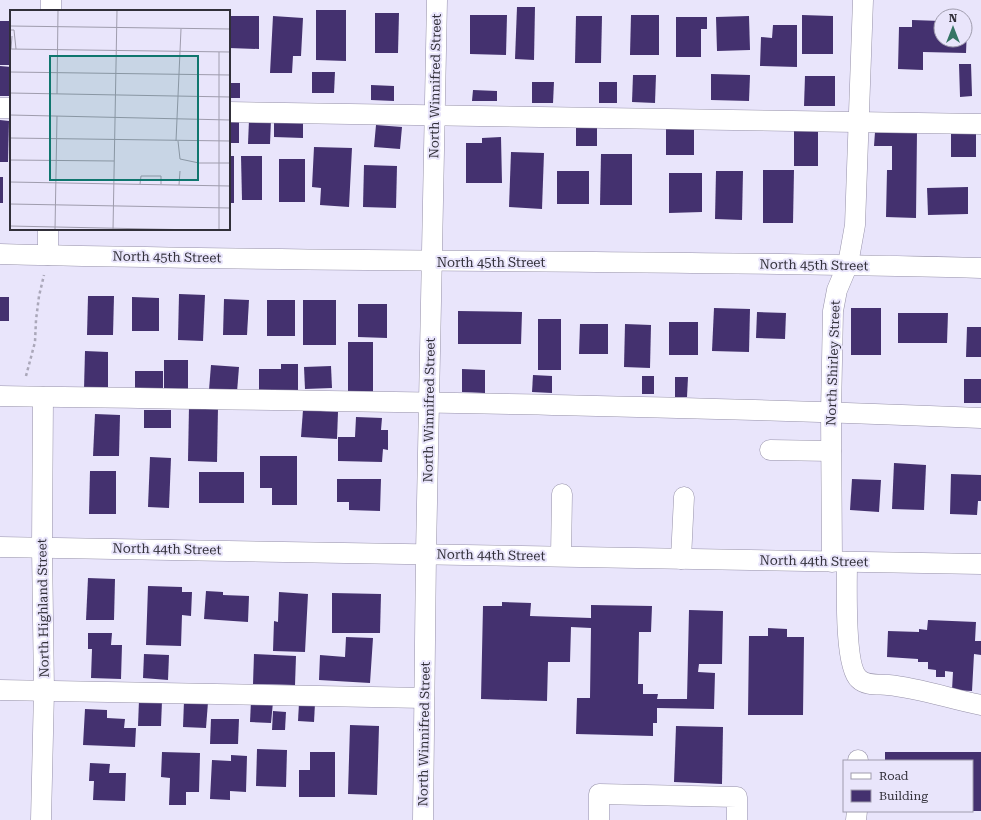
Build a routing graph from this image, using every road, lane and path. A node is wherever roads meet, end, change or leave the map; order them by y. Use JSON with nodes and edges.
{"nodes":[{"id":1,"x":437,"y":0,"type":"edge"},
{"id":2,"x":863,"y":0,"type":"edge"},
{"id":3,"x":230,"y":112,"type":"edge"},
{"id":4,"x":435,"y":115,"type":"junction"},
{"id":5,"x":859,"y":122,"type":"junction"},
{"id":6,"x":981,"y":124,"type":"edge"},
{"id":7,"x":48,"y":230,"type":"edge"},
{"id":8,"x":0,"y":254,"type":"edge"},
{"id":9,"x":48,"y":255,"type":"junction"},
{"id":10,"x":431,"y":261,"type":"junction"},
{"id":11,"x":848,"y":264,"type":"junction"},
{"id":12,"x":981,"y":268,"type":"edge"},
{"id":13,"x":0,"y":396,"type":"edge"},
{"id":14,"x":35,"y":397,"type":"junction"},
{"id":15,"x":429,"y":403,"type":"junction"},
{"id":16,"x":831,"y":412,"type":"junction"},
{"id":17,"x":981,"y":418,"type":"edge"},
{"id":18,"x":770,"y":450,"type":"dead end"},
{"id":19,"x":831,"y":451,"type":"junction"},
{"id":20,"x":562,"y":494,"type":"dead end"},
{"id":21,"x":684,"y":497,"type":"dead end"},
{"id":22,"x":0,"y":547,"type":"edge"},
{"id":23,"x":42,"y":547,"type":"junction"},
{"id":24,"x":426,"y":554,"type":"junction"},
{"id":25,"x":561,"y":556,"type":"junction"},
{"id":26,"x":681,"y":559,"type":"junction"},
{"id":27,"x":839,"y":562,"type":"junction"},
{"id":28,"x":981,"y":564,"type":"edge"},
{"id":29,"x":0,"y":690,"type":"edge"},
{"id":30,"x":44,"y":690,"type":"junction"},
{"id":31,"x":424,"y":698,"type":"junction"},
{"id":32,"x":981,"y":705,"type":"edge"},
{"id":33,"x":42,"y":820,"type":"edge"},
{"id":34,"x":423,"y":820,"type":"edge"},
{"id":35,"x":599,"y":820,"type":"edge"},
{"id":36,"x":737,"y":820,"type":"edge"}],
"edges":[{"from":1,"to":4,"type":"street","name":"North Winnifred Street"},
{"from":2,"to":5,"type":"street","name":"North Shirley Street"},
{"from":3,"to":4,"type":"street"},
{"from":4,"to":5,"type":"street"},
{"from":4,"to":10,"type":"street","name":"North Winnifred Street"},
{"from":5,"to":6,"type":"street"},
{"from":5,"to":11,"type":"street","name":"North Shirley Street"},
{"from":7,"to":9,"type":"street"},
{"from":8,"to":9,"type":"street","name":"North 45th Street"},
{"from":9,"to":10,"type":"street","name":"North 45th Street"},
{"from":9,"to":14,"type":"path"},
{"from":10,"to":11,"type":"street","name":"North 45th Street"},
{"from":10,"to":15,"type":"street","name":"North Winnifred Street"},
{"from":11,"to":12,"type":"street","name":"North 45th Street"},
{"from":11,"to":16,"type":"street","name":"North Shirley Street"},
{"from":13,"to":14,"type":"street"},
{"from":14,"to":15,"type":"street"},
{"from":14,"to":23,"type":"street","name":"North Highland Street"},
{"from":15,"to":16,"type":"street"},
{"from":15,"to":24,"type":"street","name":"North Winnifred Street"},
{"from":16,"to":17,"type":"street"},
{"from":16,"to":19,"type":"street","name":"North Shirley Street"},
{"from":18,"to":19,"type":"street"},
{"from":19,"to":27,"type":"street","name":"North Shirley Street"},
{"from":20,"to":25,"type":"street"},
{"from":21,"to":26,"type":"street"},
{"from":22,"to":23,"type":"street","name":"North 44th Street"},
{"from":23,"to":24,"type":"street","name":"North 44th Street"},
{"from":23,"to":30,"type":"street","name":"North Highland Street"},
{"from":24,"to":25,"type":"street","name":"North 44th Street"},
{"from":24,"to":31,"type":"street","name":"North Winnifred Street"},
{"from":25,"to":26,"type":"street","name":"North 44th Street"},
{"from":26,"to":27,"type":"street","name":"North 44th Street"},
{"from":27,"to":28,"type":"street","name":"North 44th Street"},
{"from":27,"to":32,"type":"street","name":"North Shirley Street"},
{"from":29,"to":30,"type":"street"},
{"from":30,"to":31,"type":"street"},
{"from":30,"to":33,"type":"street","name":"North Highland Street"},
{"from":31,"to":34,"type":"street","name":"North Winnifred Street"},
{"from":35,"to":36,"type":"street"}]}
